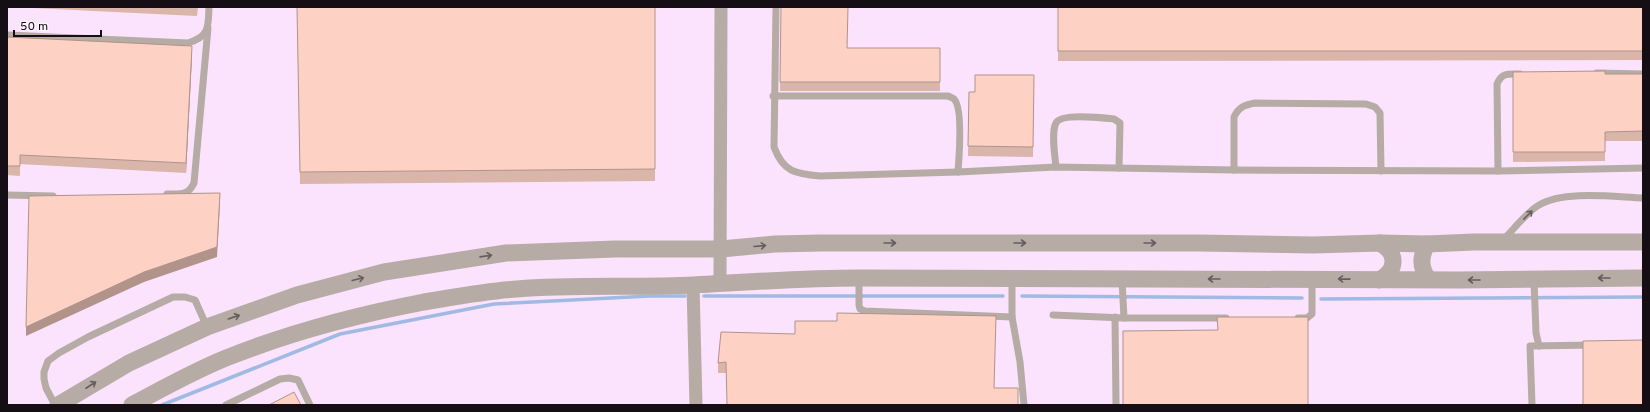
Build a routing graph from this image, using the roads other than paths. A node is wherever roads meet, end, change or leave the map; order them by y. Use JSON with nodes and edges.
{"nodes":[{"id":1,"x":209,"y":7,"type":"edge"},
{"id":2,"x":721,"y":7,"type":"edge"},
{"id":3,"x":776,"y":7,"type":"edge"},
{"id":4,"x":208,"y":28,"type":"junction"},
{"id":5,"x":7,"y":35,"type":"edge"},
{"id":6,"x":1524,"y":73,"type":"edge"},
{"id":7,"x":1587,"y":74,"type":"edge"},
{"id":8,"x":1643,"y":74,"type":"edge"},
{"id":9,"x":773,"y":96,"type":"junction"},
{"id":10,"x":1056,"y":167,"type":"junction"},
{"id":11,"x":1119,"y":168,"type":"junction"},
{"id":12,"x":1643,"y":168,"type":"edge"},
{"id":13,"x":1234,"y":170,"type":"junction"},
{"id":14,"x":1380,"y":171,"type":"junction"},
{"id":15,"x":1498,"y":171,"type":"junction"},
{"id":16,"x":958,"y":172,"type":"junction"},
{"id":17,"x":162,"y":194,"type":"edge"},
{"id":18,"x":7,"y":195,"type":"edge"},
{"id":19,"x":59,"y":196,"type":"edge"},
{"id":20,"x":1643,"y":198,"type":"edge"},
{"id":21,"x":1380,"y":242,"type":"junction"},
{"id":22,"x":1500,"y":242,"type":"junction"},
{"id":23,"x":1643,"y":242,"type":"edge"},
{"id":24,"x":1427,"y":244,"type":"junction"},
{"id":25,"x":721,"y":249,"type":"junction"},
{"id":26,"x":1012,"y":278,"type":"junction"},
{"id":27,"x":1643,"y":278,"type":"edge"},
{"id":28,"x":1312,"y":279,"type":"junction"},
{"id":29,"x":1428,"y":279,"type":"junction"},
{"id":30,"x":1379,"y":280,"type":"junction"},
{"id":31,"x":720,"y":283,"type":"junction"},
{"id":32,"x":859,"y":284,"type":"junction"},
{"id":33,"x":694,"y":285,"type":"junction"},
{"id":34,"x":1123,"y":285,"type":"junction"},
{"id":35,"x":1534,"y":286,"type":"junction"},
{"id":36,"x":1053,"y":315,"type":"dead end"},
{"id":37,"x":1012,"y":317,"type":"junction"},
{"id":38,"x":1115,"y":317,"type":"junction"},
{"id":39,"x":1124,"y":318,"type":"junction"},
{"id":40,"x":1235,"y":318,"type":"edge"},
{"id":41,"x":1289,"y":318,"type":"edge"},
{"id":42,"x":207,"y":327,"type":"junction"},
{"id":43,"x":1598,"y":345,"type":"edge"},
{"id":44,"x":1539,"y":346,"type":"junction"},
{"id":45,"x":64,"y":403,"type":"edge"},
{"id":46,"x":132,"y":405,"type":"edge"},
{"id":47,"x":226,"y":405,"type":"edge"},
{"id":48,"x":310,"y":405,"type":"edge"},
{"id":49,"x":696,"y":405,"type":"edge"},
{"id":50,"x":1024,"y":405,"type":"edge"},
{"id":51,"x":1116,"y":405,"type":"edge"},
{"id":52,"x":1532,"y":405,"type":"edge"}],
"edges":[{"from":1,"to":4,"type":"lane"},
{"from":2,"to":25,"type":"street"},
{"from":3,"to":9,"type":"lane"},
{"from":4,"to":5,"type":"lane"},
{"from":4,"to":17,"type":"lane"},
{"from":6,"to":15,"type":"lane"},
{"from":7,"to":8,"type":"lane"},
{"from":9,"to":16,"type":"lane"},
{"from":9,"to":16,"type":"lane"},
{"from":10,"to":11,"type":"lane"},
{"from":10,"to":11,"type":"lane"},
{"from":10,"to":16,"type":"lane"},
{"from":11,"to":13,"type":"lane"},
{"from":12,"to":15,"type":"lane"},
{"from":13,"to":14,"type":"lane"},
{"from":13,"to":14,"type":"lane"},
{"from":14,"to":15,"type":"lane"},
{"from":18,"to":19,"type":"lane"},
{"from":22,"to":20,"type":"lane","one_way":true},
{"from":21,"to":24,"type":"street"},
{"from":25,"to":21,"type":"street","one_way":true},
{"from":21,"to":30,"type":"street"},
{"from":22,"to":23,"type":"street"},
{"from":22,"to":24,"type":"street"},
{"from":24,"to":29,"type":"street"},
{"from":25,"to":31,"type":"street"},
{"from":42,"to":25,"type":"street","one_way":true},
{"from":26,"to":32,"type":"street"},
{"from":26,"to":34,"type":"street"},
{"from":26,"to":37,"type":"lane"},
{"from":27,"to":35,"type":"street","one_way":true},
{"from":30,"to":28,"type":"street","one_way":true},
{"from":28,"to":34,"type":"street","one_way":true},
{"from":28,"to":41,"type":"lane"},
{"from":29,"to":30,"type":"street"},
{"from":35,"to":29,"type":"street","one_way":true},
{"from":31,"to":32,"type":"street"},
{"from":31,"to":33,"type":"street"},
{"from":32,"to":37,"type":"lane"},
{"from":33,"to":46,"type":"street"},
{"from":33,"to":49,"type":"street"},
{"from":34,"to":39,"type":"lane"},
{"from":35,"to":44,"type":"lane"},
{"from":36,"to":38,"type":"lane"},
{"from":37,"to":50,"type":"lane"},
{"from":38,"to":39,"type":"lane"},
{"from":38,"to":51,"type":"lane"},
{"from":39,"to":40,"type":"lane"},
{"from":45,"to":42,"type":"street","one_way":true},
{"from":42,"to":45,"type":"lane"},
{"from":43,"to":44,"type":"lane"},
{"from":44,"to":52,"type":"lane"},
{"from":47,"to":48,"type":"lane"}]}
